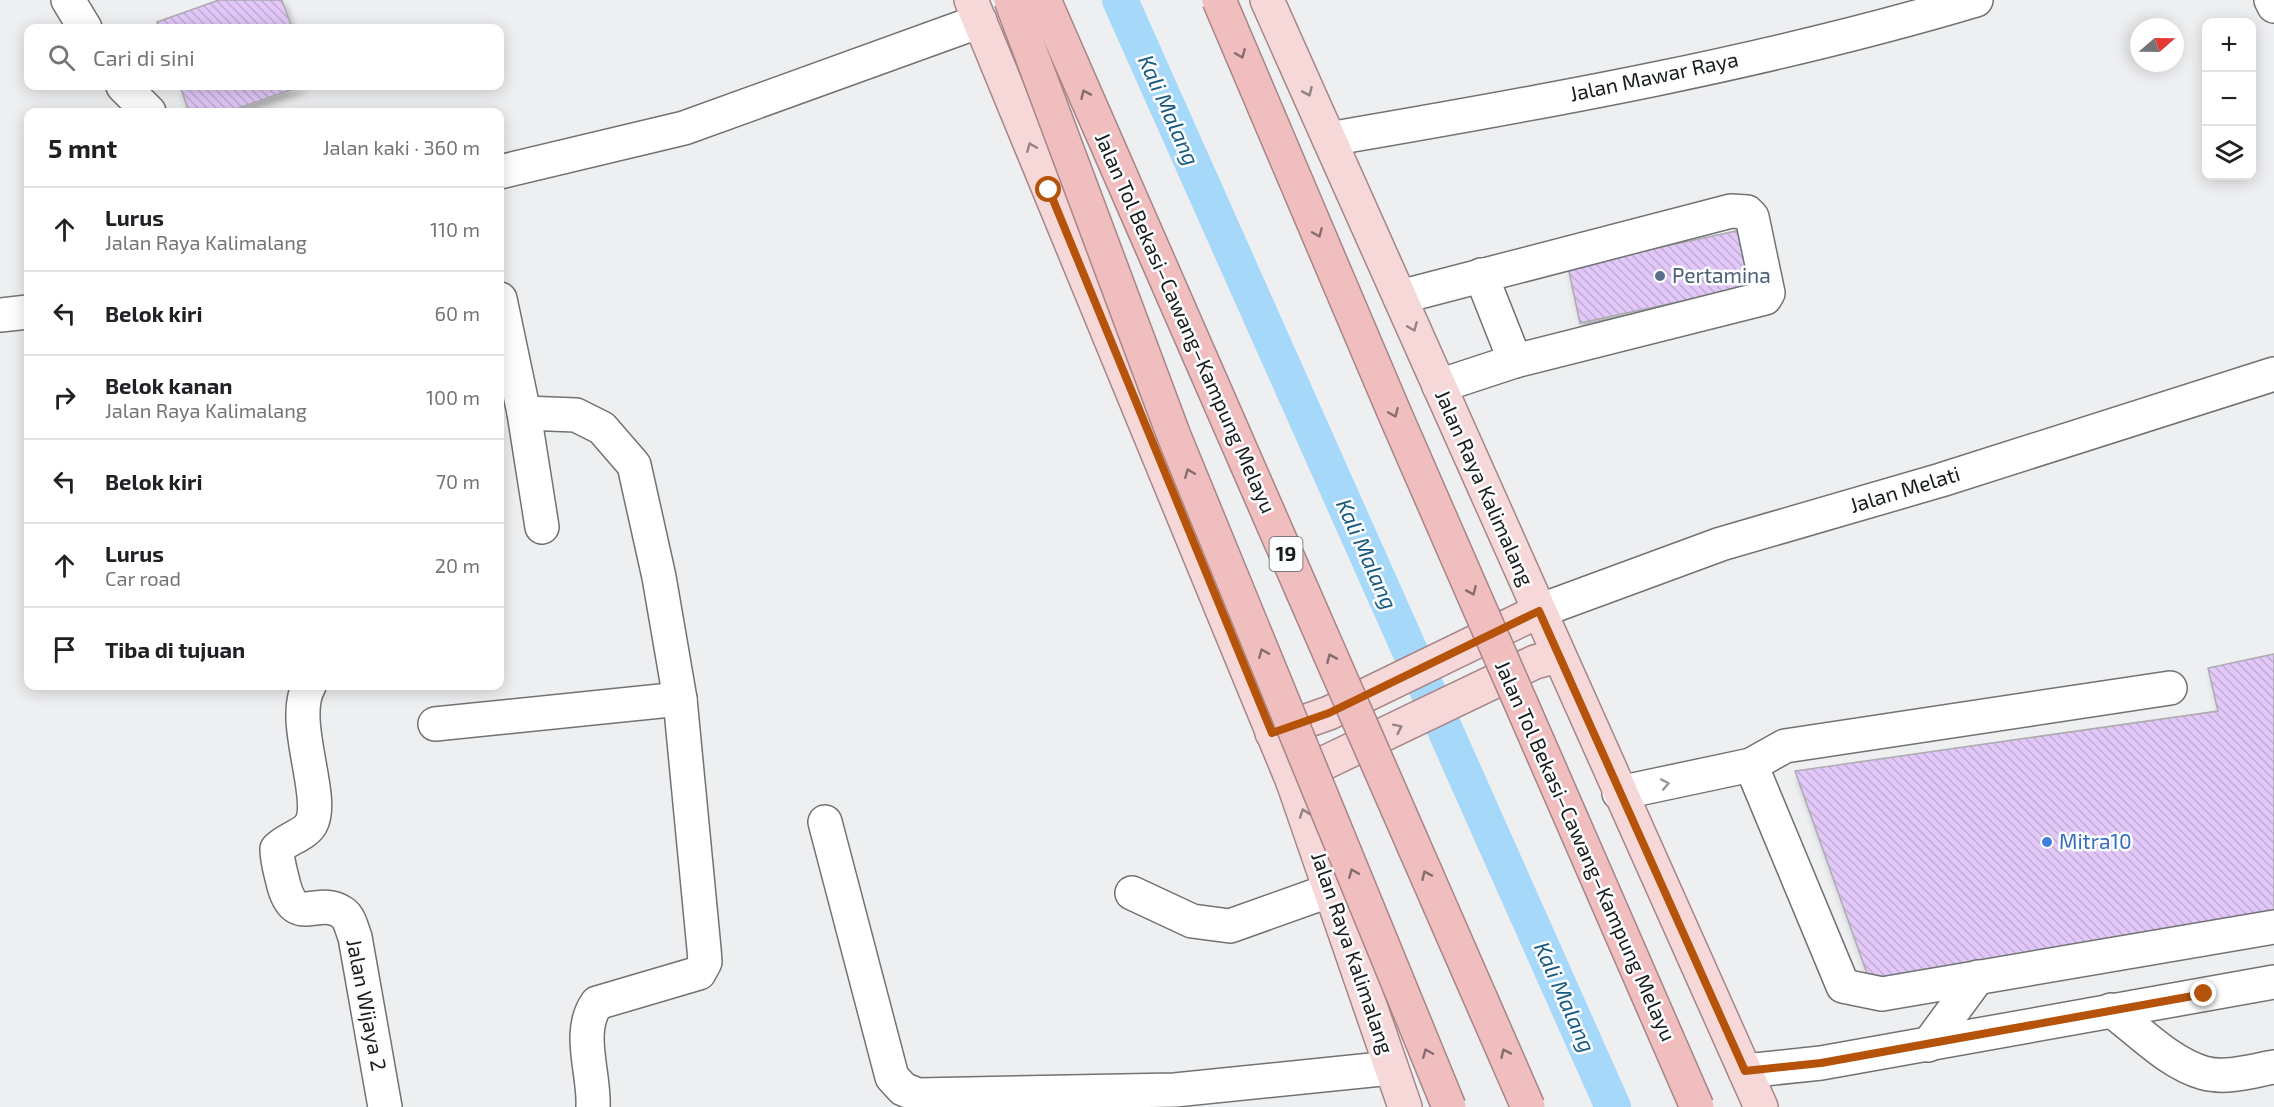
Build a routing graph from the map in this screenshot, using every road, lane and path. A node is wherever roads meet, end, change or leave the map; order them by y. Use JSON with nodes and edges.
{"nodes":[{"id":1,"x":68,"y":0,"type":"edge"},
{"id":2,"x":1011,"y":0,"type":"edge"},
{"id":3,"x":1044,"y":0,"type":"edge"},
{"id":4,"x":1218,"y":0,"type":"edge"},
{"id":5,"x":1267,"y":0,"type":"edge"},
{"id":6,"x":1976,"y":0,"type":"edge"},
{"id":7,"x":2271,"y":0,"type":"edge"},
{"id":8,"x":2274,"y":6,"type":"edge"},
{"id":9,"x":975,"y":10,"type":"edge"},
{"id":10,"x":83,"y":24,"type":"edge"},
{"id":11,"x":127,"y":90,"type":"edge"},
{"id":12,"x":145,"y":108,"type":"edge"},
{"id":13,"x":1329,"y":139,"type":"junction"},
{"id":14,"x":504,"y":171,"type":"edge"},
{"id":15,"x":1481,"y":275,"type":"junction"},
{"id":16,"x":1400,"y":297,"type":"junction"},
{"id":17,"x":24,"y":312,"type":"edge"},
{"id":18,"x":0,"y":315,"type":"edge"},
{"id":19,"x":504,"y":318,"type":"edge"},
{"id":20,"x":1515,"y":361,"type":"junction"},
{"id":21,"x":2274,"y":374,"type":"edge"},
{"id":22,"x":1439,"y":386,"type":"junction"},
{"id":23,"x":524,"y":413,"type":"junction"},
{"id":24,"x":542,"y":527,"type":"dead end"},
{"id":25,"x":1528,"y":616,"type":"junction"},
{"id":26,"x":1547,"y":659,"type":"junction"},
{"id":27,"x":2170,"y":688,"type":"dead end"},
{"id":28,"x":307,"y":690,"type":"edge"},
{"id":29,"x":680,"y":699,"type":"junction"},
{"id":30,"x":435,"y":724,"type":"dead end"},
{"id":31,"x":1272,"y":733,"type":"junction"},
{"id":32,"x":1751,"y":765,"type":"junction"},
{"id":33,"x":1293,"y":782,"type":"junction"},
{"id":34,"x":1619,"y":793,"type":"junction"},
{"id":35,"x":825,"y":822,"type":"dead end"},
{"id":36,"x":1331,"y":890,"type":"junction"},
{"id":37,"x":1132,"y":893,"type":"dead end"},
{"id":38,"x":2274,"y":927,"type":"edge"},
{"id":39,"x":1978,"y":977,"type":"junction"},
{"id":40,"x":2274,"y":982,"type":"edge"},
{"id":41,"x":2110,"y":1010,"type":"junction"},
{"id":42,"x":1928,"y":1045,"type":"junction"},
{"id":43,"x":2274,"y":1067,"type":"edge"},
{"id":44,"x":1391,"y":1068,"type":"junction"},
{"id":45,"x":1745,"y":1071,"type":"junction"},
{"id":46,"x":1175,"y":1099,"type":"edge"},
{"id":47,"x":385,"y":1107,"type":"edge"},
{"id":48,"x":593,"y":1107,"type":"edge"},
{"id":49,"x":1405,"y":1107,"type":"edge"},
{"id":50,"x":1449,"y":1107,"type":"edge"},
{"id":51,"x":1528,"y":1107,"type":"edge"},
{"id":52,"x":1697,"y":1107,"type":"edge"},
{"id":53,"x":1761,"y":1107,"type":"edge"}],
"edges":[{"from":1,"to":10,"type":"street"},
{"from":50,"to":2,"type":"highway","one_way":true,"bridge":true},
{"from":51,"to":3,"type":"highway","name":"Jalan Tol Bekasi–Cawang–Kampung Melayu","number":"19","one_way":true,"bridge":true},
{"from":4,"to":52,"type":"highway","name":"Jalan Tol Bekasi–Cawang–Kampung Melayu","one_way":true,"bridge":true},
{"from":5,"to":13,"type":"main road","name":"Jalan Raya Kalimalang","one_way":true},
{"from":6,"to":13,"type":"street","name":"Jalan Mawar Raya"},
{"from":7,"to":8,"type":"street"},
{"from":9,"to":14,"type":"street"},
{"from":31,"to":9,"type":"main road","name":"Jalan Raya Kalimalang","one_way":true},
{"from":11,"to":12,"type":"street"},
{"from":13,"to":16,"type":"main road","name":"Jalan Raya Kalimalang"},
{"from":15,"to":16,"type":"street"},
{"from":15,"to":20,"type":"street"},
{"from":15,"to":20,"type":"street"},
{"from":16,"to":22,"type":"main road","name":"Jalan Raya Kalimalang","one_way":true},
{"from":17,"to":18,"type":"street"},
{"from":19,"to":23,"type":"street"},
{"from":20,"to":22,"type":"street"},
{"from":21,"to":25,"type":"street","name":"Jalan Melati"},
{"from":22,"to":25,"type":"main road","name":"Jalan Raya Kalimalang"},
{"from":23,"to":24,"type":"street"},
{"from":23,"to":29,"type":"street"},
{"from":25,"to":26,"type":"main road","name":"Jalan Raya Kalimalang"},
{"from":25,"to":31,"type":"main road","bridge":true},
{"from":33,"to":26,"type":"main road","one_way":true,"bridge":true},
{"from":26,"to":34,"type":"main road","name":"Jalan Raya Kalimalang"},
{"from":27,"to":32,"type":"street"},
{"from":28,"to":47,"type":"street","name":"Jalan Wijaya 2"},
{"from":29,"to":30,"type":"street"},
{"from":29,"to":48,"type":"street"},
{"from":31,"to":33,"type":"main road","name":"Jalan Raya Kalimalang"},
{"from":34,"to":32,"type":"street","one_way":true},
{"from":32,"to":39,"type":"street"},
{"from":36,"to":33,"type":"main road","name":"Jalan Raya Kalimalang","one_way":true},
{"from":34,"to":45,"type":"main road","name":"Jalan Raya Kalimalang"},
{"from":35,"to":46,"type":"street"},
{"from":36,"to":37,"type":"street"},
{"from":36,"to":44,"type":"main road","name":"Jalan Raya Kalimalang"},
{"from":38,"to":39,"type":"street"},
{"from":39,"to":42,"type":"street"},
{"from":40,"to":41,"type":"street"},
{"from":41,"to":42,"type":"street"},
{"from":41,"to":43,"type":"street"},
{"from":42,"to":45,"type":"street"},
{"from":44,"to":46,"type":"street"},
{"from":44,"to":49,"type":"main road","name":"Jalan Raya Kalimalang"},
{"from":45,"to":53,"type":"main road","name":"Jalan Raya Kalimalang"}]}
